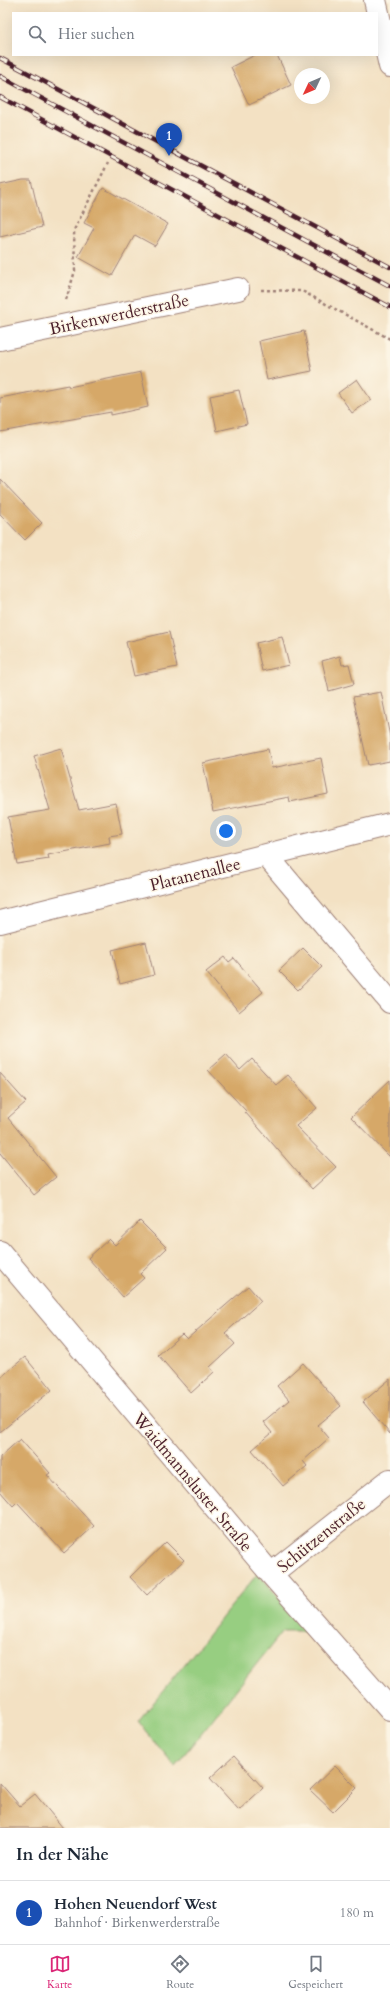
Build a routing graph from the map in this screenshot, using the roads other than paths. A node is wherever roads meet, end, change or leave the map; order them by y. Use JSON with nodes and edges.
{"nodes":[{"id":1,"x":375,"y":0,"type":"edge"},
{"id":2,"x":378,"y":12,"type":"edge"},
{"id":3,"x":378,"y":13,"type":"edge"},
{"id":4,"x":390,"y":66,"type":"edge"},
{"id":5,"x":238,"y":289,"type":"road end"},
{"id":6,"x":0,"y":339,"type":"edge"},
{"id":7,"x":390,"y":824,"type":"edge"},
{"id":8,"x":267,"y":856,"type":"junction"},
{"id":9,"x":0,"y":922,"type":"edge"},
{"id":10,"x":390,"y":1002,"type":"edge"},
{"id":11,"x":0,"y":1252,"type":"edge"},
{"id":12,"x":390,"y":1480,"type":"edge"},
{"id":13,"x":271,"y":1574,"type":"junction"},
{"id":14,"x":390,"y":1709,"type":"edge"}],
"edges":[{"from":1,"to":2,"type":"street"},
{"from":3,"to":4,"type":"street"},
{"from":5,"to":6,"type":"street","name":"Birkenwerderstraße"},
{"from":7,"to":8,"type":"street","name":"Platanenallee"},
{"from":8,"to":9,"type":"street","name":"Platanenallee"},
{"from":8,"to":10,"type":"street"},
{"from":11,"to":13,"type":"street","name":"Waidmannsluster Straße"},
{"from":12,"to":13,"type":"street","name":"Schützenstraße"},
{"from":13,"to":14,"type":"street","name":"Waidmannsluster Straße"}]}
